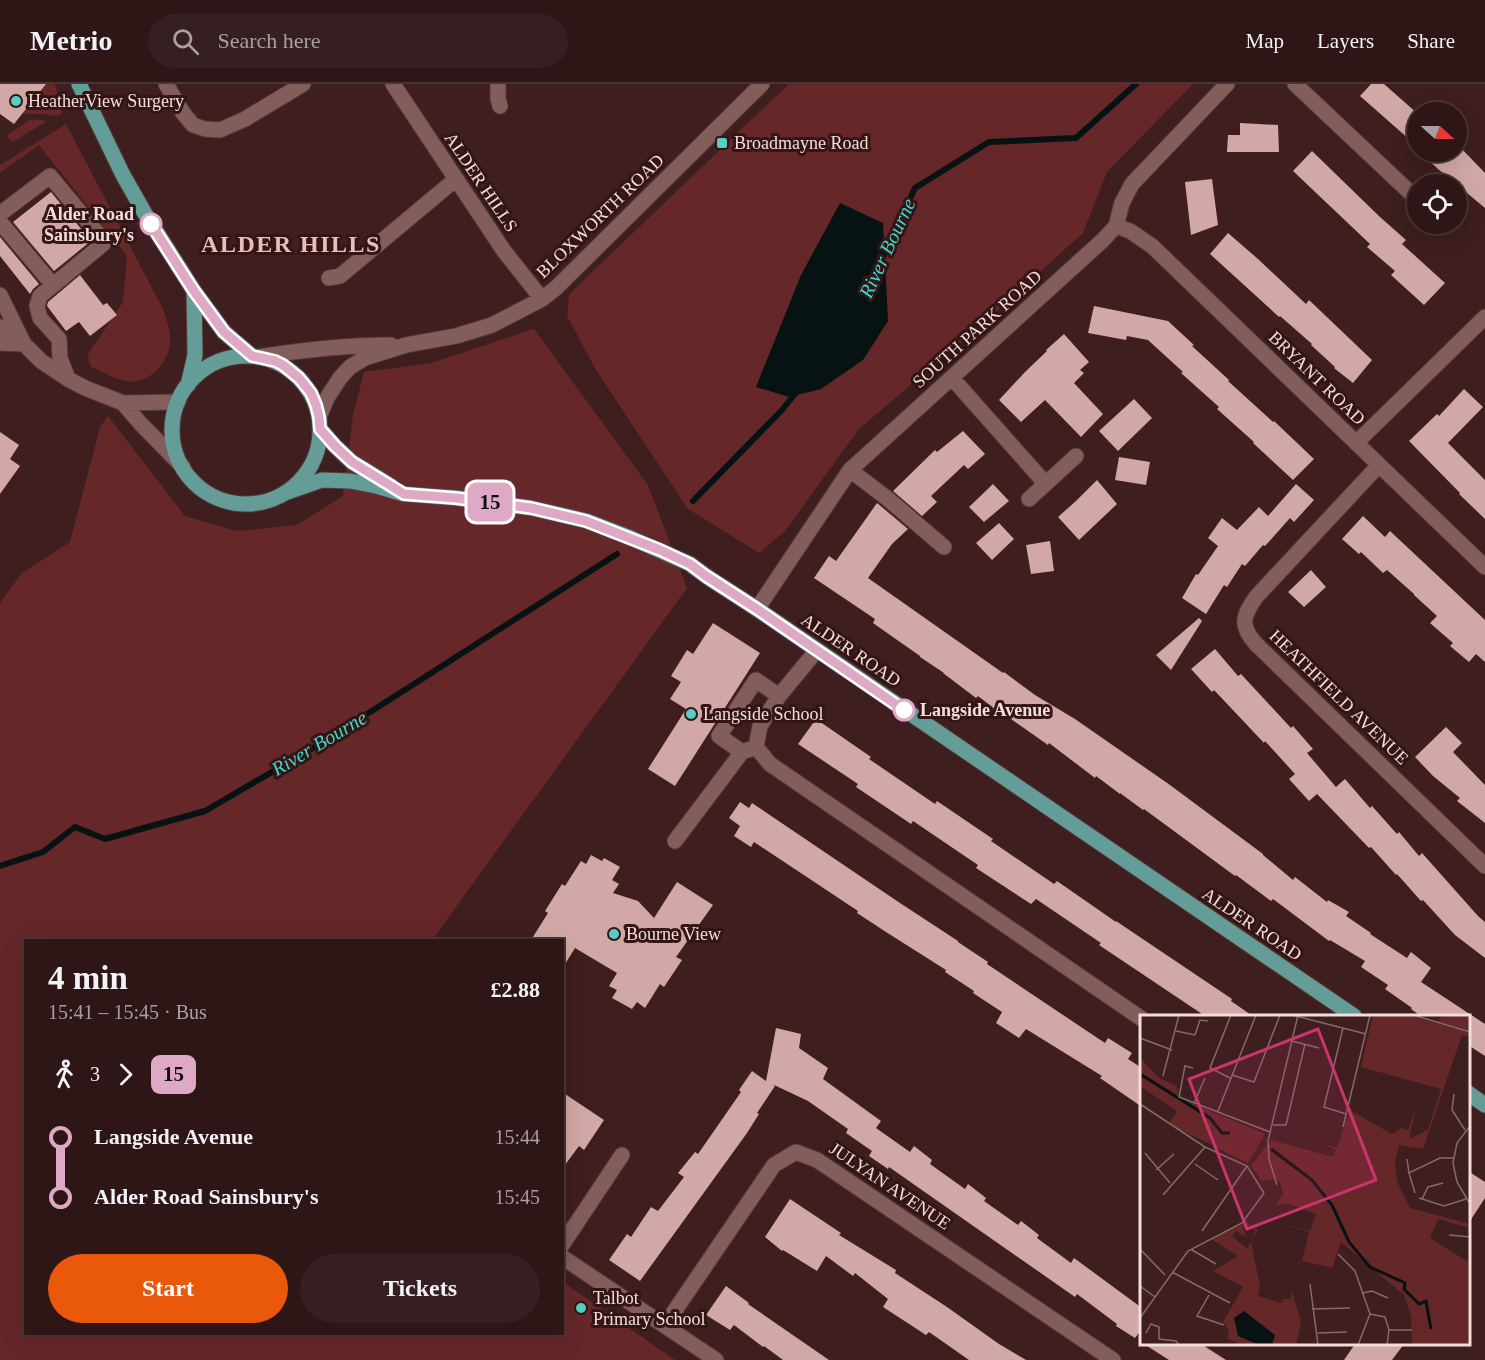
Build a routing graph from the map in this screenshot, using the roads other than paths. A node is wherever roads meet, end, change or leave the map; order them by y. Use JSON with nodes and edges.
{"nodes":[{"id":1,"x":79,"y":84,"type":"edge"},
{"id":2,"x":166,"y":84,"type":"edge"},
{"id":3,"x":303,"y":84,"type":"edge"},
{"id":4,"x":393,"y":84,"type":"edge"},
{"id":5,"x":498,"y":84,"type":"edge"},
{"id":6,"x":762,"y":84,"type":"edge"},
{"id":7,"x":1227,"y":84,"type":"edge"},
{"id":8,"x":1295,"y":84,"type":"edge"},
{"id":9,"x":500,"y":106,"type":"dead end"},
{"id":10,"x":456,"y":179,"type":"junction"},
{"id":11,"x":1407,"y":190,"type":"edge"},
{"id":12,"x":0,"y":214,"type":"edge"},
{"id":13,"x":0,"y":222,"type":"edge"},
{"id":14,"x":1116,"y":226,"type":"junction"},
{"id":15,"x":329,"y":278,"type":"dead end"},
{"id":16,"x":53,"y":285,"type":"junction"},
{"id":17,"x":194,"y":291,"type":"junction"},
{"id":18,"x":0,"y":295,"type":"edge"},
{"id":19,"x":542,"y":299,"type":"junction"},
{"id":20,"x":1485,"y":317,"type":"edge"},
{"id":21,"x":0,"y":327,"type":"edge"},
{"id":22,"x":0,"y":343,"type":"edge"},
{"id":23,"x":24,"y":344,"type":"junction"},
{"id":24,"x":406,"y":345,"type":"junction"},
{"id":25,"x":255,"y":356,"type":"junction"},
{"id":26,"x":952,"y":378,"type":"junction"},
{"id":27,"x":68,"y":379,"type":"junction"},
{"id":28,"x":188,"y":385,"type":"junction"},
{"id":29,"x":178,"y":402,"type":"junction"},
{"id":30,"x":123,"y":403,"type":"junction"},
{"id":31,"x":320,"y":423,"type":"junction"},
{"id":32,"x":1356,"y":443,"type":"junction"},
{"id":33,"x":1076,"y":456,"type":"dead end"},
{"id":34,"x":1379,"y":465,"type":"junction"},
{"id":35,"x":183,"y":467,"type":"junction"},
{"id":36,"x":849,"y":470,"type":"junction"},
{"id":37,"x":1045,"y":483,"type":"junction"},
{"id":38,"x":285,"y":493,"type":"junction"},
{"id":39,"x":404,"y":494,"type":"junction"},
{"id":40,"x":1029,"y":499,"type":"dead end"},
{"id":41,"x":944,"y":547,"type":"dead end"},
{"id":42,"x":1485,"y":567,"type":"edge"},
{"id":43,"x":757,"y":609,"type":"junction"},
{"id":44,"x":817,"y":650,"type":"junction"},
{"id":45,"x":779,"y":696,"type":"junction"},
{"id":46,"x":749,"y":749,"type":"junction"},
{"id":47,"x":675,"y":841,"type":"dead end"},
{"id":48,"x":1485,"y":866,"type":"edge"},
{"id":49,"x":1351,"y":1015,"type":"edge"},
{"id":50,"x":1140,"y":1018,"type":"edge"},
{"id":51,"x":1470,"y":1096,"type":"edge"},
{"id":52,"x":1485,"y":1105,"type":"edge"},
{"id":53,"x":622,"y":1155,"type":"dead end"},
{"id":54,"x":564,"y":1242,"type":"edge"},
{"id":55,"x":564,"y":1258,"type":"edge"},
{"id":56,"x":665,"y":1325,"type":"junction"},
{"id":57,"x":716,"y":1360,"type":"edge"},
{"id":58,"x":1113,"y":1360,"type":"edge"}],
"edges":[{"from":1,"to":17,"type":"main road"},
{"from":2,"to":3,"type":"street"},
{"from":4,"to":10,"type":"street","name":"ALDER HILLS"},
{"from":5,"to":9,"type":"street"},
{"from":6,"to":19,"type":"street","name":"BLOXWORTH ROAD"},
{"from":7,"to":14,"type":"street","name":"SOUTH PARK ROAD"},
{"from":8,"to":11,"type":"street"},
{"from":10,"to":15,"type":"street"},
{"from":10,"to":19,"type":"street","name":"ALDER HILLS"},
{"from":12,"to":16,"type":"street"},
{"from":13,"to":16,"type":"street"},
{"from":14,"to":26,"type":"street","name":"SOUTH PARK ROAD"},
{"from":14,"to":32,"type":"street","name":"BRYANT ROAD"},
{"from":16,"to":27,"type":"street"},
{"from":17,"to":25,"type":"main road"},
{"from":17,"to":28,"type":"main road"},
{"from":18,"to":23,"type":"street"},
{"from":19,"to":24,"type":"street","name":"BLOXWORTH ROAD"},
{"from":20,"to":32,"type":"street"},
{"from":21,"to":23,"type":"street"},
{"from":22,"to":23,"type":"street"},
{"from":23,"to":27,"type":"street"},
{"from":24,"to":25,"type":"street","name":"BLOXWORTH ROAD"},
{"from":24,"to":31,"type":"street","name":"BLOXWORTH ROAD"},
{"from":25,"to":28,"type":"main road"},
{"from":25,"to":31,"type":"main road"},
{"from":26,"to":36,"type":"street","name":"SOUTH PARK ROAD"},
{"from":26,"to":37,"type":"street"},
{"from":27,"to":30,"type":"street"},
{"from":28,"to":29,"type":"main road"},
{"from":29,"to":30,"type":"street"},
{"from":29,"to":35,"type":"main road"},
{"from":30,"to":35,"type":"street"},
{"from":31,"to":38,"type":"main road"},
{"from":31,"to":39,"type":"main road","name":"ALDER ROAD"},
{"from":32,"to":34,"type":"street","name":"BRYANT ROAD"},
{"from":33,"to":37,"type":"street"},
{"from":34,"to":42,"type":"street","name":"BRYANT ROAD"},
{"from":34,"to":48,"type":"street","name":"HEATHFIELD AVENUE"},
{"from":35,"to":38,"type":"main road"},
{"from":36,"to":41,"type":"street"},
{"from":36,"to":43,"type":"street","name":"SOUTH PARK ROAD"},
{"from":37,"to":40,"type":"street"},
{"from":38,"to":39,"type":"main road","name":"ALDER ROAD"},
{"from":39,"to":43,"type":"main road","name":"ALDER ROAD"},
{"from":43,"to":44,"type":"main road","name":"ALDER ROAD"},
{"from":44,"to":45,"type":"street"},
{"from":44,"to":49,"type":"main road","name":"ALDER ROAD"},
{"from":45,"to":46,"type":"street"},
{"from":45,"to":46,"type":"street"},
{"from":46,"to":47,"type":"street"},
{"from":46,"to":50,"type":"street"},
{"from":51,"to":52,"type":"main road"},
{"from":53,"to":54,"type":"street"},
{"from":55,"to":56,"type":"street"},
{"from":56,"to":57,"type":"street"},
{"from":56,"to":58,"type":"street","name":"JULYAN AVENUE"}]}
